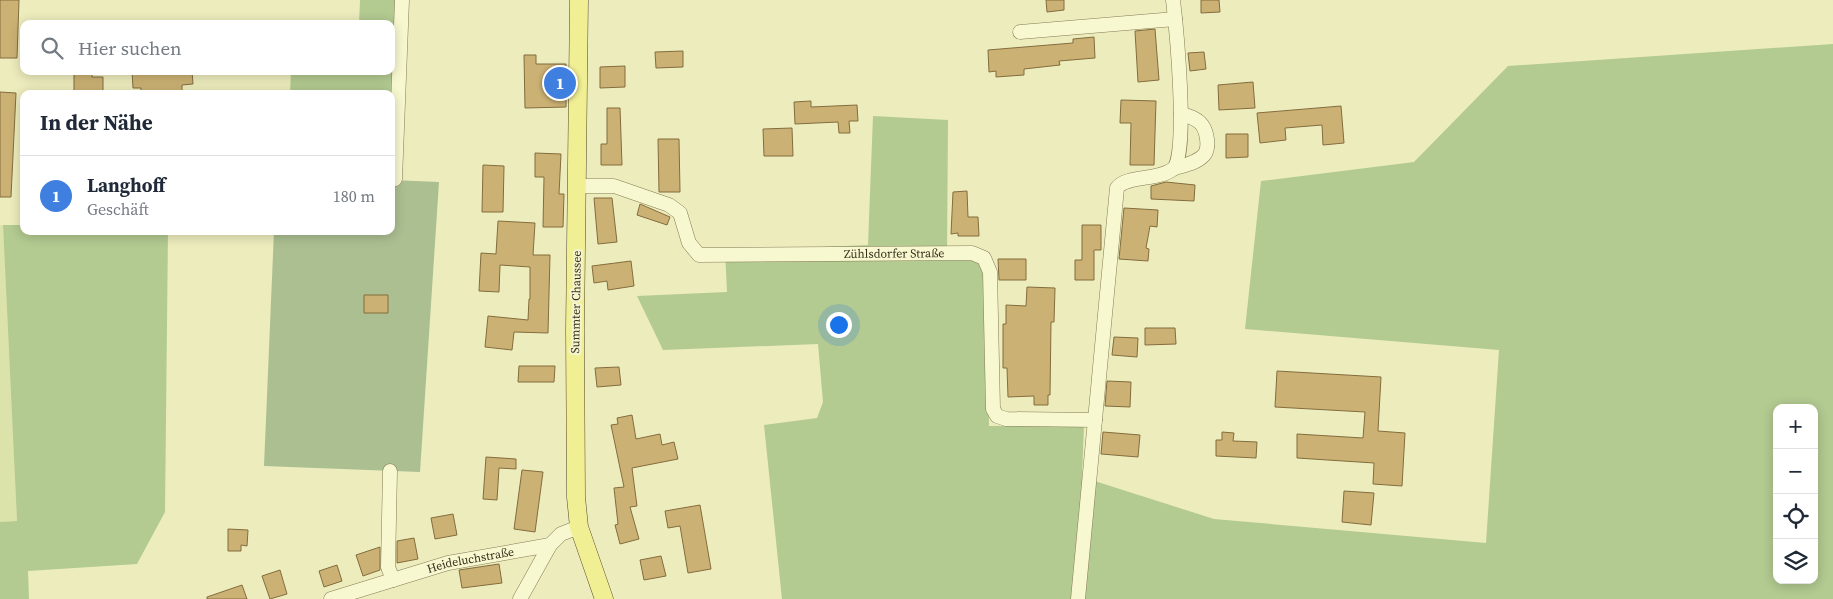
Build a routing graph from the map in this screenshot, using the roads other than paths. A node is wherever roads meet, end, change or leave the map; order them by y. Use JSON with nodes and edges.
{"nodes":[{"id":1,"x":402,"y":0,"type":"edge"},
{"id":2,"x":579,"y":0,"type":"edge"},
{"id":3,"x":1173,"y":0,"type":"edge"},
{"id":4,"x":1175,"y":19,"type":"junction"},
{"id":5,"x":1020,"y":32,"type":"dead end"},
{"id":6,"x":1181,"y":114,"type":"junction"},
{"id":7,"x":1175,"y":168,"type":"junction"},
{"id":8,"x":395,"y":180,"type":"dead end"},
{"id":9,"x":578,"y":186,"type":"junction"},
{"id":10,"x":1095,"y":420,"type":"junction"},
{"id":11,"x":390,"y":471,"type":"dead end"},
{"id":12,"x":579,"y":527,"type":"junction"},
{"id":13,"x":550,"y":545,"type":"junction"},
{"id":14,"x":393,"y":580,"type":"junction"},
{"id":15,"x":331,"y":599,"type":"edge"},
{"id":16,"x":520,"y":599,"type":"edge"},
{"id":17,"x":604,"y":599,"type":"edge"},
{"id":18,"x":1078,"y":599,"type":"edge"}],
"edges":[{"from":1,"to":8,"type":"street"},
{"from":2,"to":9,"type":"main road","name":"Summter Chaussee"},
{"from":3,"to":4,"type":"street"},
{"from":4,"to":5,"type":"street"},
{"from":4,"to":6,"type":"street"},
{"from":6,"to":7,"type":"street"},
{"from":6,"to":7,"type":"street"},
{"from":7,"to":10,"type":"street"},
{"from":9,"to":10,"type":"street","name":"Zühlsdorfer Straße"},
{"from":9,"to":12,"type":"main road","name":"Summter Chaussee"},
{"from":10,"to":18,"type":"street"},
{"from":11,"to":14,"type":"street"},
{"from":12,"to":13,"type":"street"},
{"from":12,"to":17,"type":"main road","name":"Summter Chaussee"},
{"from":13,"to":14,"type":"street","name":"Heideluchstraße"},
{"from":13,"to":16,"type":"street"},
{"from":14,"to":15,"type":"street","name":"Heideluchstraße"}]}
